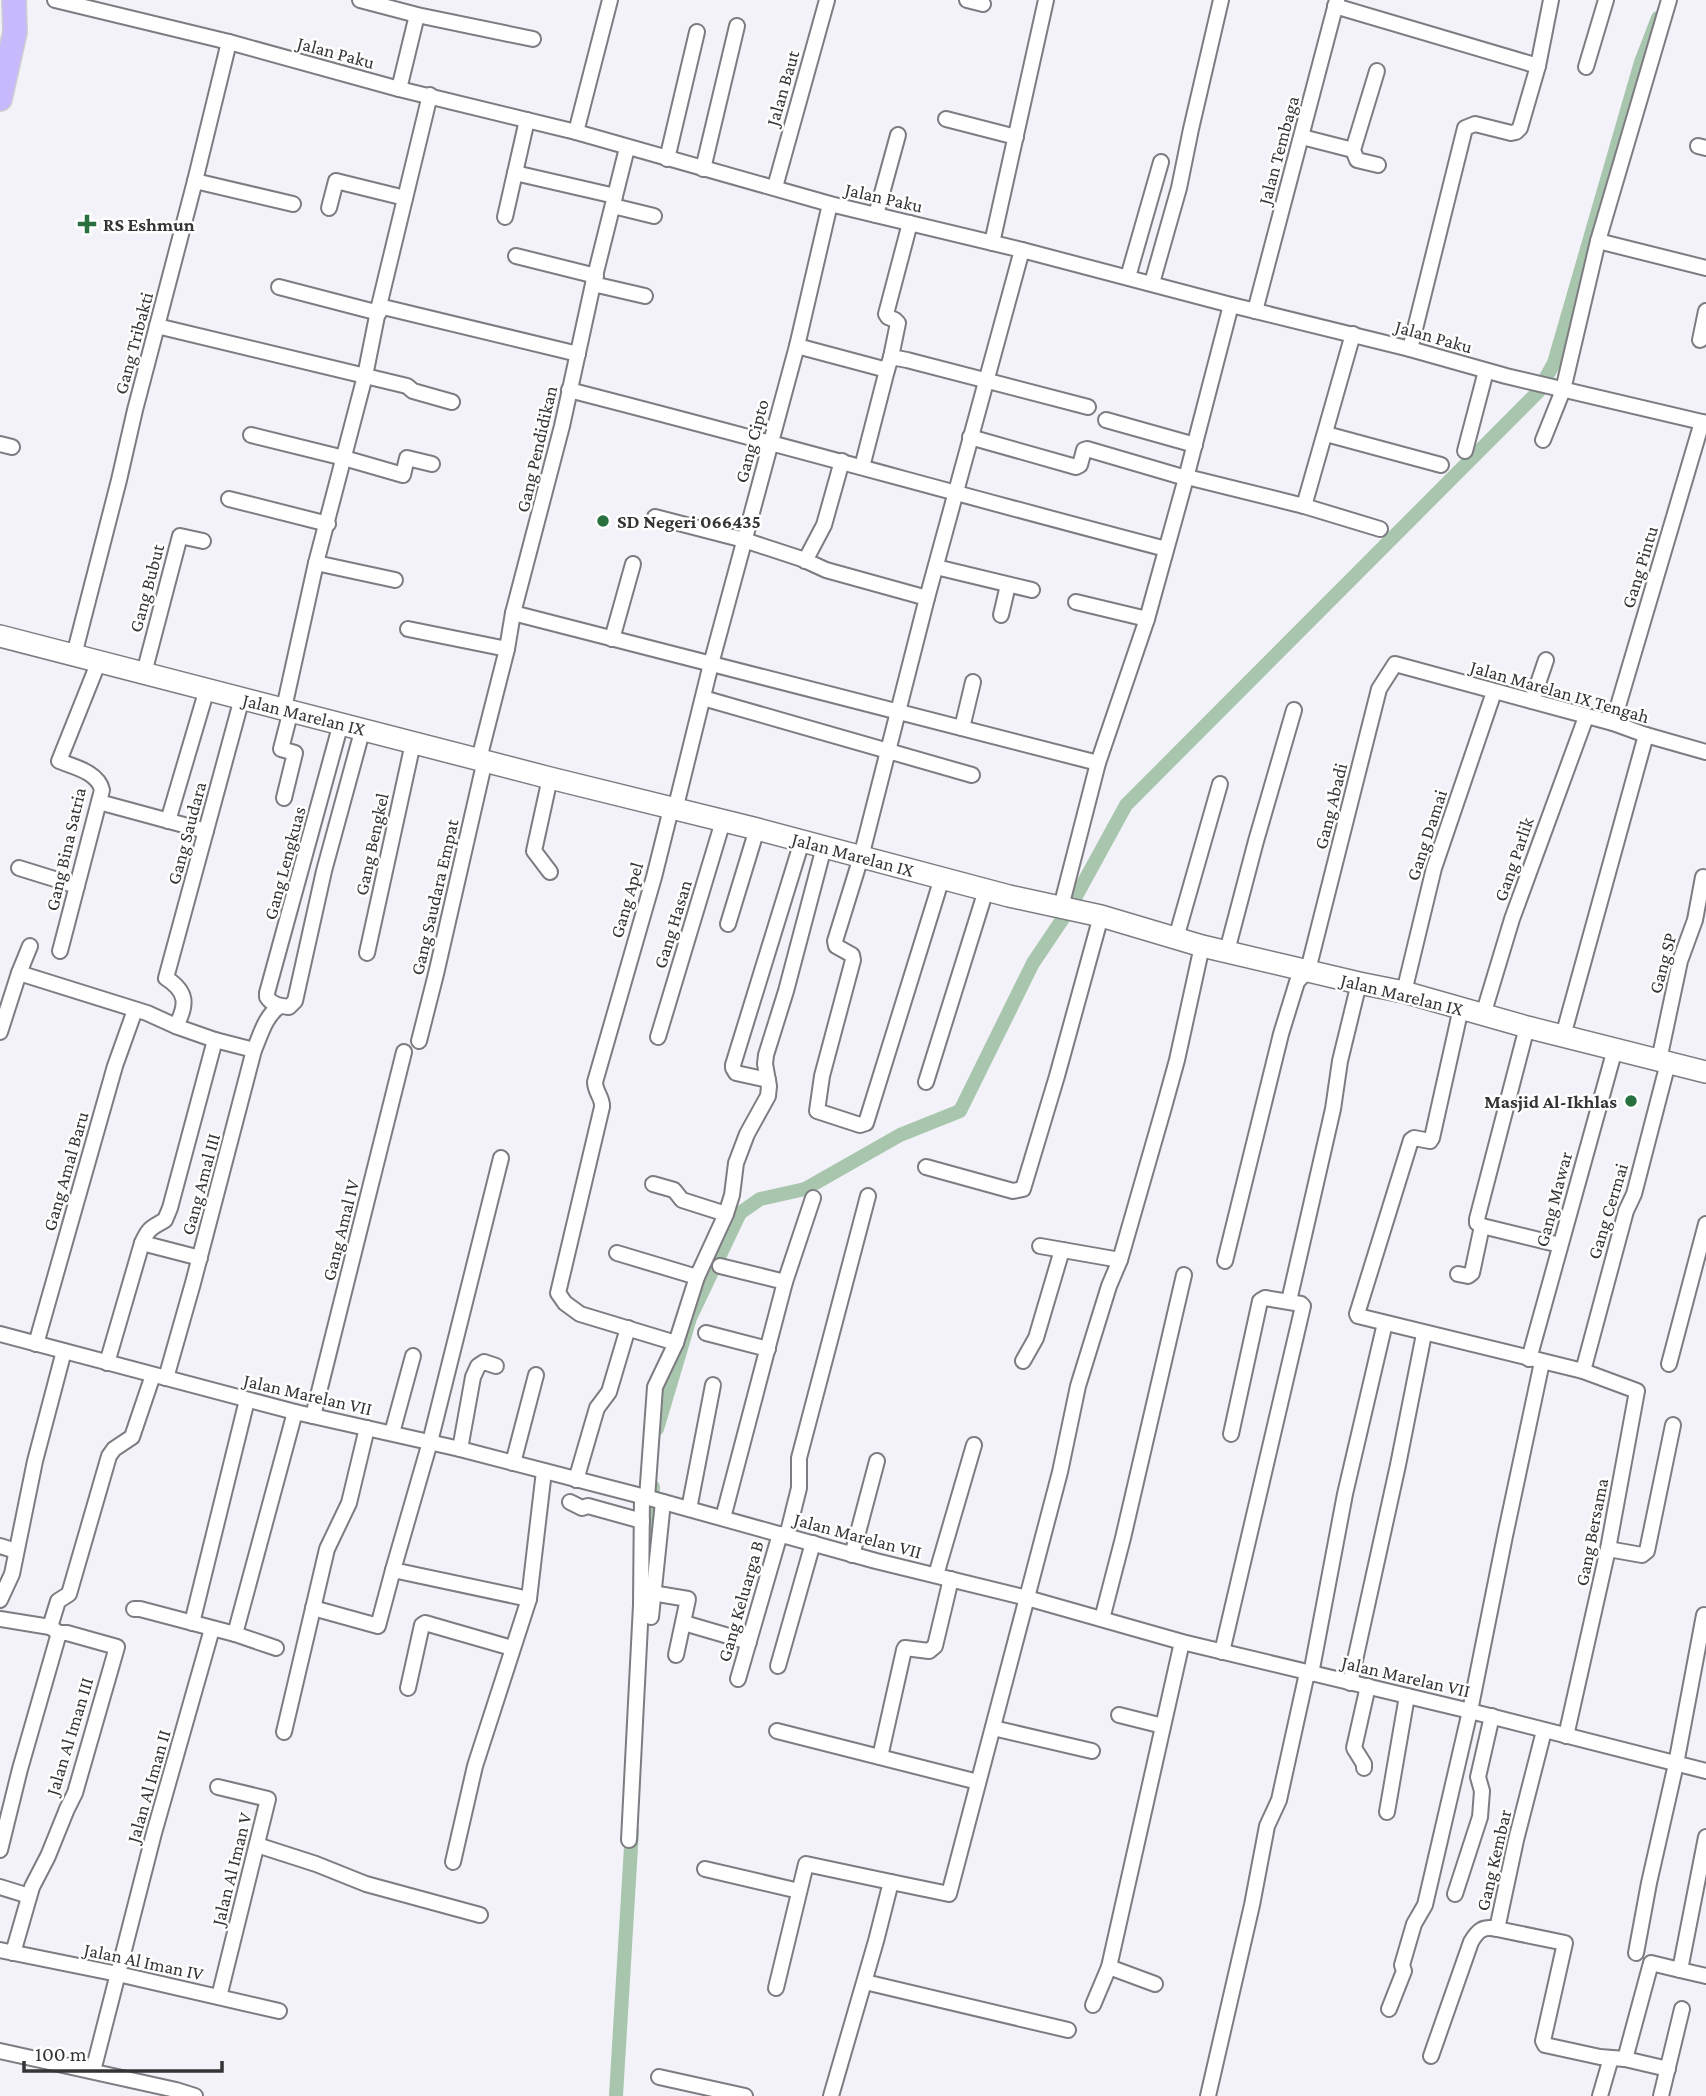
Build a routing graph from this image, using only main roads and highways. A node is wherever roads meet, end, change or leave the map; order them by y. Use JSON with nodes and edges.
{"nodes":[{"id":1,"x":14,"y":0,"type":"edge"},
{"id":2,"x":0,"y":99,"type":"edge"},
{"id":3,"x":0,"y":636,"type":"edge"},
{"id":4,"x":1706,"y":1072,"type":"edge"}],
"edges":[{"from":1,"to":2,"type":"main road"},
{"from":3,"to":4,"type":"main road","name":"Jalan Marelan IX"}]}
